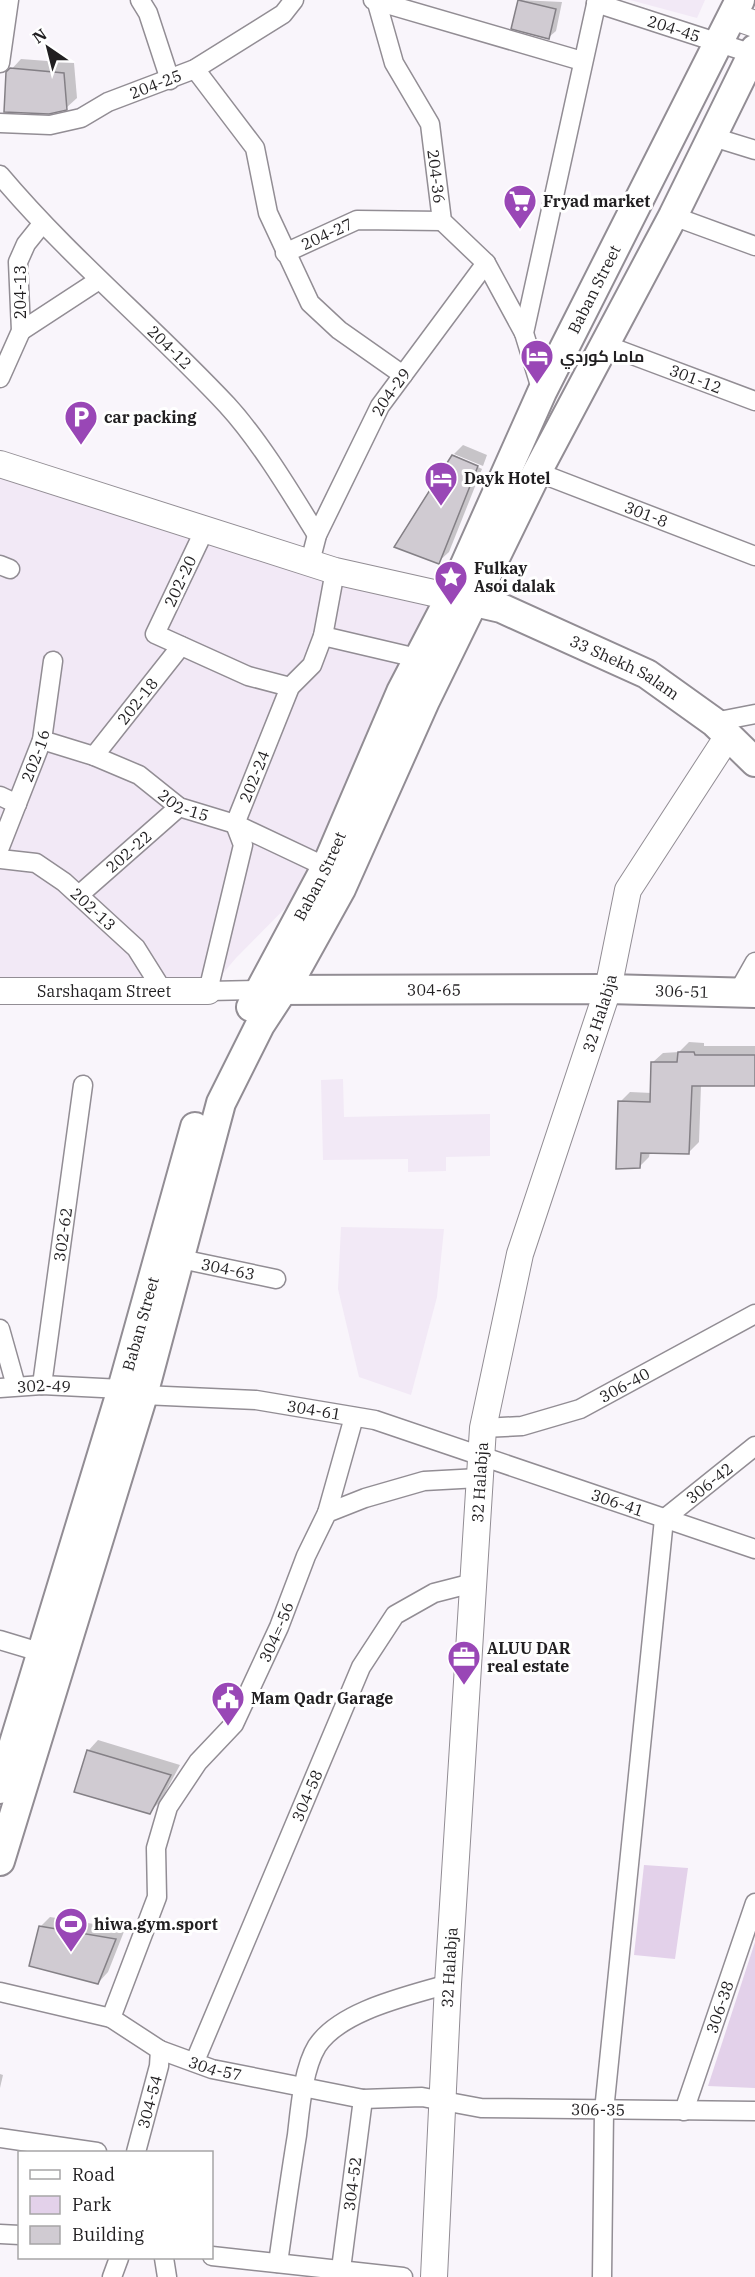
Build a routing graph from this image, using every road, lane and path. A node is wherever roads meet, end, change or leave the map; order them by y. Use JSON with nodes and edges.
{"nodes":[{"id":1,"x":9,"y":0,"type":"edge"},
{"id":2,"x":140,"y":0,"type":"edge"},
{"id":3,"x":294,"y":0,"type":"edge"},
{"id":4,"x":375,"y":2,"type":"edge"},
{"id":5,"x":596,"y":2,"type":"edge"},
{"id":6,"x":742,"y":13,"type":"edge"},
{"id":7,"x":718,"y":42,"type":"junction"},
{"id":8,"x":754,"y":51,"type":"edge"},
{"id":9,"x":582,"y":61,"type":"junction"},
{"id":10,"x":0,"y":63,"type":"edge"},
{"id":11,"x":195,"y":69,"type":"junction"},
{"id":12,"x":170,"y":80,"type":"junction"},
{"id":13,"x":0,"y":123,"type":"edge"},
{"id":14,"x":713,"y":137,"type":"junction"},
{"id":15,"x":755,"y":150,"type":"edge"},
{"id":16,"x":0,"y":175,"type":"edge"},
{"id":17,"x":673,"y":216,"type":"junction"},
{"id":18,"x":442,"y":221,"type":"junction"},
{"id":19,"x":42,"y":224,"type":"junction"},
{"id":20,"x":755,"y":246,"type":"edge"},
{"id":21,"x":285,"y":254,"type":"junction"},
{"id":22,"x":486,"y":263,"type":"junction"},
{"id":23,"x":99,"y":280,"type":"junction"},
{"id":24,"x":21,"y":330,"type":"junction"},
{"id":25,"x":524,"y":333,"type":"junction"},
{"id":26,"x":603,"y":344,"type":"junction"},
{"id":27,"x":404,"y":375,"type":"junction"},
{"id":28,"x":0,"y":378,"type":"edge"},
{"id":29,"x":542,"y":392,"type":"junction"},
{"id":30,"x":755,"y":401,"type":"edge"},
{"id":31,"x":0,"y":464,"type":"edge"},
{"id":32,"x":537,"y":472,"type":"junction"},
{"id":33,"x":205,"y":529,"type":"junction"},
{"id":34,"x":317,"y":535,"type":"junction"},
{"id":35,"x":755,"y":556,"type":"edge"},
{"id":36,"x":309,"y":562,"type":"junction"},
{"id":37,"x":335,"y":572,"type":"junction"},
{"id":38,"x":463,"y":599,"type":"junction"},
{"id":39,"x":323,"y":636,"type":"junction"},
{"id":40,"x":181,"y":646,"type":"junction"},
{"id":41,"x":417,"y":658,"type":"junction"},
{"id":42,"x":53,"y":661,"type":"dead end"},
{"id":43,"x":290,"y":687,"type":"junction"},
{"id":44,"x":755,"y":714,"type":"edge"},
{"id":45,"x":721,"y":729,"type":"junction"},
{"id":46,"x":42,"y":740,"type":"junction"},
{"id":47,"x":94,"y":756,"type":"junction"},
{"id":48,"x":755,"y":762,"type":"edge"},
{"id":49,"x":0,"y":796,"type":"edge"},
{"id":50,"x":17,"y":804,"type":"junction"},
{"id":51,"x":179,"y":807,"type":"junction"},
{"id":52,"x":235,"y":824,"type":"junction"},
{"id":53,"x":0,"y":847,"type":"edge"},
{"id":54,"x":0,"y":859,"type":"edge"},
{"id":55,"x":326,"y":867,"type":"junction"},
{"id":56,"x":79,"y":895,"type":"junction"},
{"id":57,"x":755,"y":962,"type":"edge"},
{"id":58,"x":608,"y":989,"type":"junction"},
{"id":59,"x":271,"y":990,"type":"junction"},
{"id":60,"x":0,"y":991,"type":"edge"},
{"id":61,"x":163,"y":991,"type":"junction"},
{"id":62,"x":208,"y":991,"type":"junction"},
{"id":63,"x":746,"y":992,"type":"edge"},
{"id":64,"x":83,"y":1085,"type":"dead end"},
{"id":65,"x":181,"y":1259,"type":"junction"},
{"id":66,"x":276,"y":1279,"type":"dead end"},
{"id":67,"x":755,"y":1314,"type":"edge"},
{"id":68,"x":0,"y":1329,"type":"edge"},
{"id":69,"x":42,"y":1385,"type":"junction"},
{"id":70,"x":8,"y":1387,"type":"edge"},
{"id":71,"x":132,"y":1392,"type":"junction"},
{"id":72,"x":354,"y":1417,"type":"junction"},
{"id":73,"x":483,"y":1428,"type":"junction"},
{"id":74,"x":755,"y":1446,"type":"edge"},
{"id":75,"x":480,"y":1468,"type":"junction"},
{"id":76,"x":327,"y":1513,"type":"junction"},
{"id":77,"x":664,"y":1519,"type":"junction"},
{"id":78,"x":755,"y":1549,"type":"edge"},
{"id":79,"x":473,"y":1582,"type":"junction"},
{"id":80,"x":0,"y":1640,"type":"edge"},
{"id":81,"x":43,"y":1653,"type":"junction"},
{"id":82,"x":33,"y":1681,"type":"junction"},
{"id":83,"x":0,"y":1761,"type":"edge"},
{"id":84,"x":0,"y":1789,"type":"edge"},
{"id":85,"x":0,"y":1861,"type":"edge"},
{"id":86,"x":755,"y":1903,"type":"edge"},
{"id":87,"x":448,"y":1984,"type":"junction"},
{"id":88,"x":0,"y":1992,"type":"edge"},
{"id":89,"x":111,"y":2018,"type":"junction"},
{"id":90,"x":160,"y":2050,"type":"junction"},
{"id":91,"x":195,"y":2061,"type":"junction"},
{"id":92,"x":303,"y":2087,"type":"junction"},
{"id":93,"x":363,"y":2099,"type":"junction"},
{"id":94,"x":443,"y":2101,"type":"junction"},
{"id":95,"x":604,"y":2110,"type":"junction"},
{"id":96,"x":684,"y":2111,"type":"junction"},
{"id":97,"x":755,"y":2111,"type":"edge"},
{"id":98,"x":0,"y":2138,"type":"edge"},
{"id":99,"x":90,"y":2151,"type":"edge"},
{"id":100,"x":136,"y":2151,"type":"edge"},
{"id":101,"x":0,"y":2234,"type":"edge"},
{"id":102,"x":18,"y":2235,"type":"edge"},
{"id":103,"x":213,"y":2256,"type":"edge"},
{"id":104,"x":119,"y":2259,"type":"edge"},
{"id":105,"x":164,"y":2259,"type":"edge"},
{"id":106,"x":278,"y":2263,"type":"junction"},
{"id":107,"x":340,"y":2269,"type":"junction"},
{"id":108,"x":112,"y":2277,"type":"edge"},
{"id":109,"x":167,"y":2277,"type":"edge"},
{"id":110,"x":403,"y":2277,"type":"edge"},
{"id":111,"x":434,"y":2277,"type":"edge"},
{"id":112,"x":602,"y":2277,"type":"edge"}],
"edges":[{"from":1,"to":10,"type":"street"},
{"from":2,"to":12,"type":"street"},
{"from":3,"to":11,"type":"street","name":"204-25"},
{"from":4,"to":9,"type":"street"},
{"from":4,"to":18,"type":"street","name":"204-36"},
{"from":5,"to":7,"type":"street","name":"204-45"},
{"from":5,"to":9,"type":"street"},
{"from":6,"to":7,"type":"main road","name":"Baban Street"},
{"from":7,"to":8,"type":"street","name":"204-45"},
{"from":7,"to":29,"type":"main road","name":"Baban Street"},
{"from":8,"to":14,"type":"main road"},
{"from":9,"to":25,"type":"street"},
{"from":11,"to":12,"type":"street","name":"204-25"},
{"from":11,"to":21,"type":"street"},
{"from":12,"to":13,"type":"street","name":"204-25"},
{"from":14,"to":15,"type":"street"},
{"from":14,"to":17,"type":"main road"},
{"from":16,"to":19,"type":"street","name":"204-12"},
{"from":17,"to":20,"type":"street"},
{"from":17,"to":26,"type":"main road"},
{"from":18,"to":21,"type":"street","name":"204-27"},
{"from":18,"to":22,"type":"street","name":"204-36"},
{"from":19,"to":23,"type":"street","name":"204-12"},
{"from":19,"to":24,"type":"street","name":"204-13"},
{"from":21,"to":27,"type":"street"},
{"from":22,"to":25,"type":"street","name":"204-36"},
{"from":22,"to":27,"type":"street","name":"204-29"},
{"from":23,"to":24,"type":"street"},
{"from":23,"to":34,"type":"street","name":"204-12"},
{"from":24,"to":28,"type":"street"},
{"from":25,"to":29,"type":"street","name":"204-36"},
{"from":26,"to":30,"type":"street","name":"301-12"},
{"from":26,"to":32,"type":"main road"},
{"from":27,"to":34,"type":"street","name":"204-29"},
{"from":29,"to":38,"type":"main road","name":"Baban Street"},
{"from":31,"to":33,"type":"street"},
{"from":32,"to":35,"type":"street","name":"301-8"},
{"from":32,"to":38,"type":"main road"},
{"from":33,"to":36,"type":"street"},
{"from":33,"to":40,"type":"street","name":"202-20"},
{"from":34,"to":36,"type":"street","name":"204-29"},
{"from":36,"to":37,"type":"street"},
{"from":37,"to":38,"type":"street"},
{"from":37,"to":39,"type":"street","name":"202-24"},
{"from":38,"to":41,"type":"main road","name":"Baban Street"},
{"from":38,"to":45,"type":"main road","name":"33 Shekh Salam"},
{"from":38,"to":59,"type":"main road"},
{"from":39,"to":41,"type":"street"},
{"from":39,"to":43,"type":"street","name":"202-24"},
{"from":40,"to":43,"type":"street"},
{"from":40,"to":47,"type":"street","name":"202-18"},
{"from":41,"to":55,"type":"main road","name":"Baban Street"},
{"from":42,"to":46,"type":"street","name":"202-16"},
{"from":43,"to":52,"type":"street","name":"202-24"},
{"from":44,"to":45,"type":"street"},
{"from":45,"to":48,"type":"main road","name":"33 Shekh Salam"},
{"from":45,"to":58,"type":"street","name":"32 Halabja"},
{"from":46,"to":47,"type":"street","name":"202-15"},
{"from":46,"to":50,"type":"street","name":"202-16"},
{"from":47,"to":51,"type":"street","name":"202-15"},
{"from":49,"to":50,"type":"street"},
{"from":50,"to":53,"type":"street","name":"202-16"},
{"from":51,"to":52,"type":"street","name":"202-15"},
{"from":51,"to":56,"type":"street","name":"202-22"},
{"from":52,"to":55,"type":"street","name":"202-15"},
{"from":52,"to":62,"type":"street","name":"202-24"},
{"from":54,"to":56,"type":"street","name":"202-13"},
{"from":55,"to":59,"type":"main road","name":"Baban Street"},
{"from":56,"to":61,"type":"street","name":"202-13"},
{"from":57,"to":63,"type":"street"},
{"from":58,"to":59,"type":"main road","name":"304-65"},
{"from":58,"to":63,"type":"main road","name":"306-51"},
{"from":58,"to":73,"type":"street","name":"32 Halabja"},
{"from":59,"to":62,"type":"street"},
{"from":59,"to":65,"type":"main road"},
{"from":59,"to":71,"type":"main road","name":"Baban Street"},
{"from":60,"to":61,"type":"street","name":"Sarshaqam Street"},
{"from":61,"to":62,"type":"street","name":"Sarshaqam Street"},
{"from":64,"to":69,"type":"street","name":"302-62"},
{"from":65,"to":66,"type":"street","name":"304-63"},
{"from":65,"to":71,"type":"main road"},
{"from":67,"to":73,"type":"street","name":"306-40"},
{"from":68,"to":70,"type":"street"},
{"from":69,"to":70,"type":"street","name":"302-49"},
{"from":69,"to":71,"type":"street","name":"302-49"},
{"from":71,"to":72,"type":"street","name":"304-61"},
{"from":71,"to":81,"type":"main road","name":"Baban Street"},
{"from":71,"to":85,"type":"main road"},
{"from":72,"to":75,"type":"street","name":"304-61"},
{"from":72,"to":76,"type":"street","name":"304=-56"},
{"from":73,"to":75,"type":"street","name":"32 Halabja"},
{"from":74,"to":77,"type":"street","name":"306-42"},
{"from":75,"to":76,"type":"street"},
{"from":75,"to":77,"type":"street","name":"306-41"},
{"from":75,"to":79,"type":"street","name":"32 Halabja"},
{"from":76,"to":89,"type":"street","name":"304=-56"},
{"from":77,"to":78,"type":"street","name":"306-41"},
{"from":77,"to":95,"type":"street"},
{"from":79,"to":87,"type":"street","name":"32 Halabja"},
{"from":79,"to":91,"type":"street","name":"304-58"},
{"from":80,"to":81,"type":"street"},
{"from":81,"to":82,"type":"main road","name":"Baban Street"},
{"from":82,"to":83,"type":"main road"},
{"from":82,"to":84,"type":"main road","name":"Baban Street"},
{"from":86,"to":96,"type":"street","name":"306-38"},
{"from":87,"to":92,"type":"street"},
{"from":87,"to":94,"type":"street","name":"32 Halabja"},
{"from":88,"to":89,"type":"street","name":"304-57"},
{"from":89,"to":90,"type":"street","name":"304-57"},
{"from":90,"to":91,"type":"street","name":"304-57"},
{"from":90,"to":100,"type":"street","name":"304-54"},
{"from":91,"to":92,"type":"street","name":"304-57"},
{"from":92,"to":93,"type":"street","name":"304-57"},
{"from":92,"to":106,"type":"street"},
{"from":93,"to":94,"type":"street","name":"304-57"},
{"from":93,"to":107,"type":"street","name":"304-52"},
{"from":94,"to":95,"type":"street","name":"306-35"},
{"from":94,"to":111,"type":"street","name":"32 Halabja"},
{"from":95,"to":96,"type":"street","name":"306-35"},
{"from":95,"to":112,"type":"street"},
{"from":96,"to":97,"type":"street","name":"306-35"},
{"from":98,"to":99,"type":"street"},
{"from":101,"to":102,"type":"street"},
{"from":103,"to":106,"type":"street"},
{"from":104,"to":108,"type":"street"},
{"from":105,"to":109,"type":"street"},
{"from":106,"to":107,"type":"street"},
{"from":107,"to":110,"type":"street"}]}
